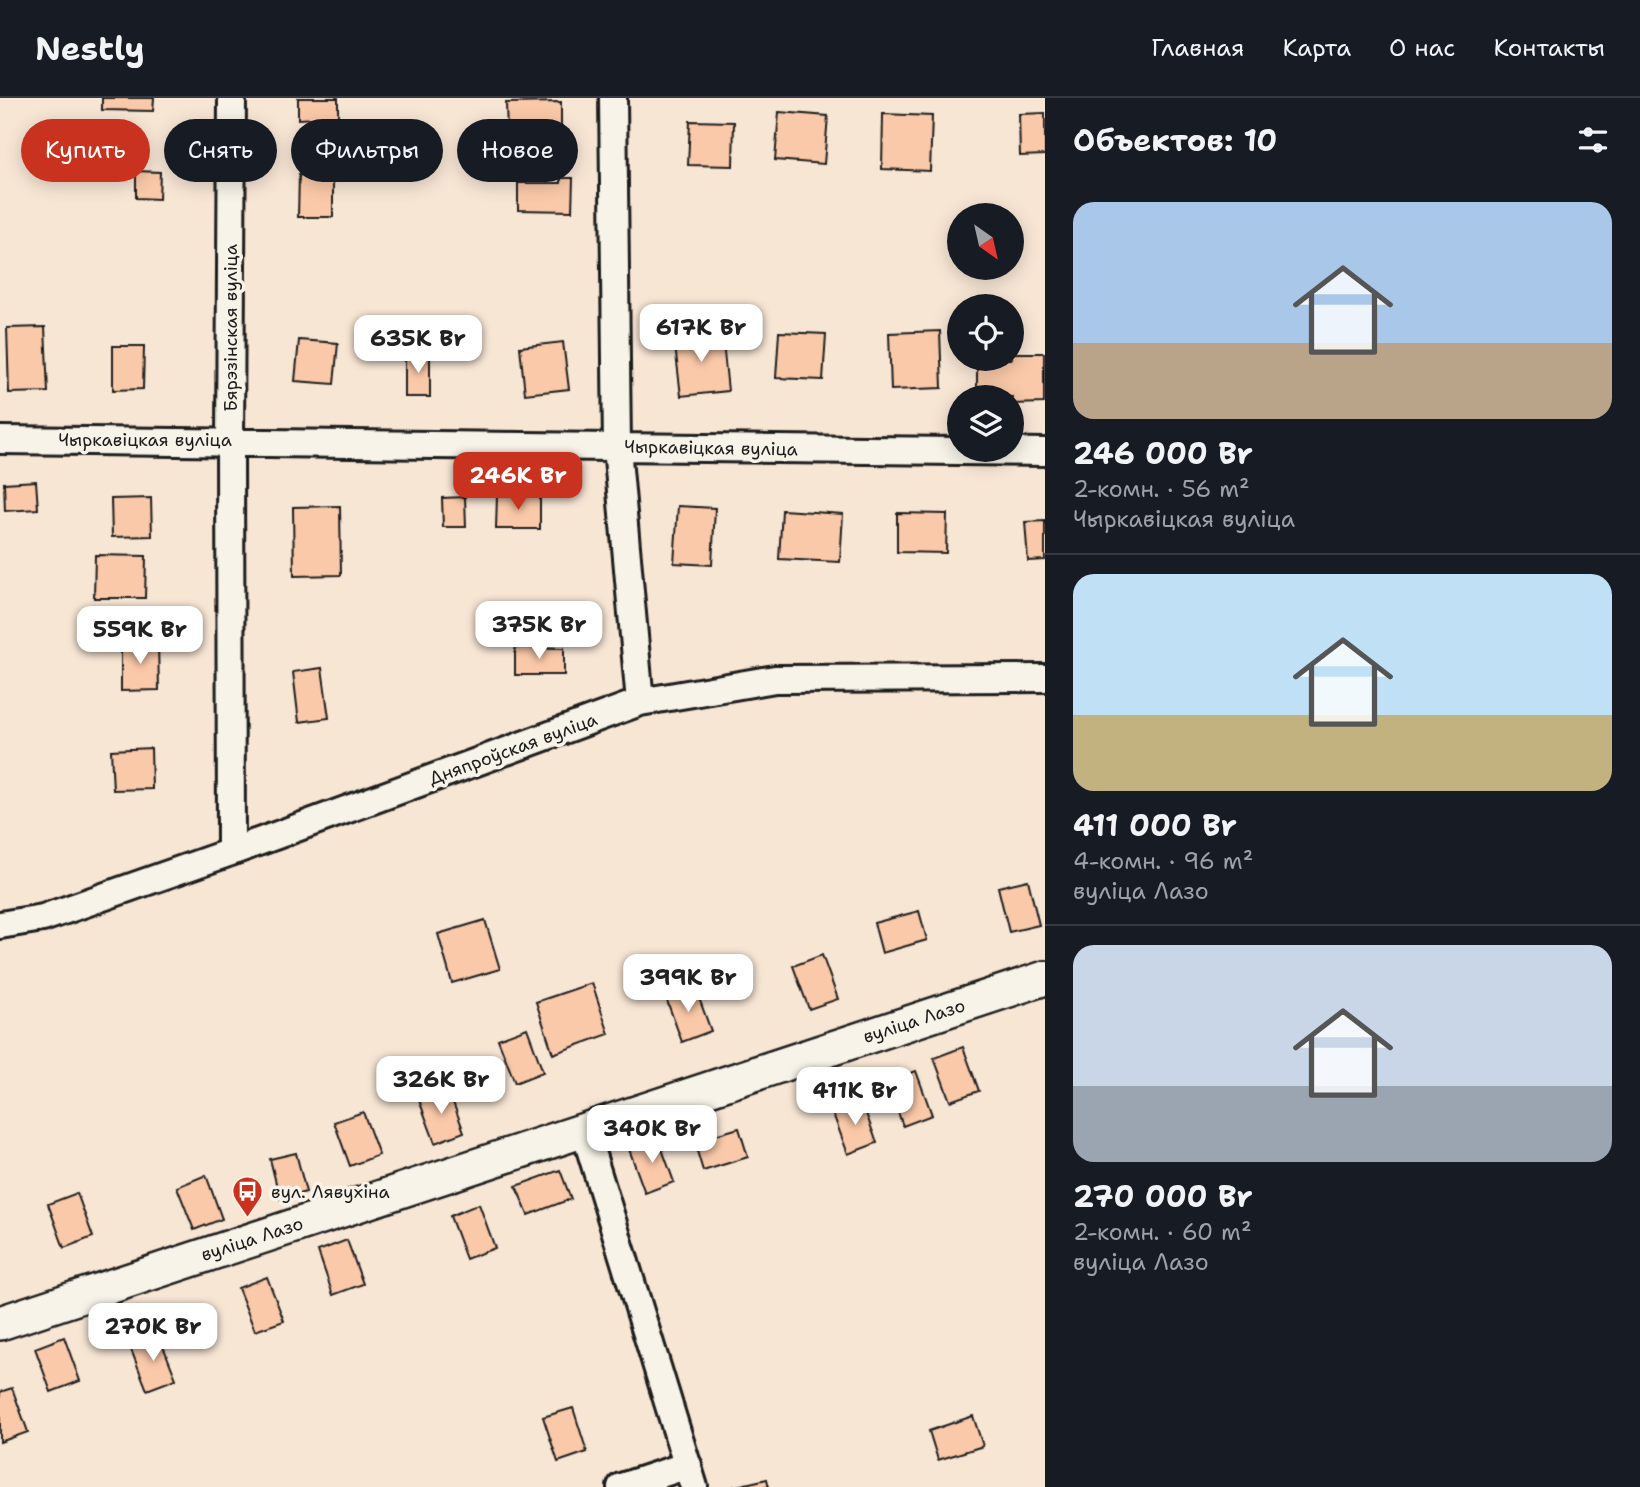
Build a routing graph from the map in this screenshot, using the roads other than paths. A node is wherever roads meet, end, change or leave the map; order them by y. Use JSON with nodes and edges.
{"nodes":[{"id":1,"x":232,"y":98,"type":"edge"},
{"id":2,"x":613,"y":98,"type":"edge"},
{"id":3,"x":0,"y":440,"type":"edge"},
{"id":4,"x":230,"y":441,"type":"junction"},
{"id":5,"x":617,"y":447,"type":"junction"},
{"id":6,"x":1045,"y":452,"type":"edge"},
{"id":7,"x":1045,"y":678,"type":"edge"},
{"id":8,"x":640,"y":702,"type":"junction"},
{"id":9,"x":232,"y":852,"type":"junction"},
{"id":10,"x":0,"y":925,"type":"edge"},
{"id":11,"x":1045,"y":978,"type":"edge"},
{"id":12,"x":584,"y":1129,"type":"junction"},
{"id":13,"x":0,"y":1323,"type":"edge"},
{"id":14,"x":691,"y":1476,"type":"edge"},
{"id":15,"x":621,"y":1487,"type":"edge"}],
"edges":[{"from":1,"to":4,"type":"street","name":"Бярэзінская вуліца"},
{"from":2,"to":5,"type":"street"},
{"from":3,"to":4,"type":"street","name":"Чыркавіцкая вуліца"},
{"from":4,"to":5,"type":"street","name":"Чыркавіцкая вуліца"},
{"from":4,"to":9,"type":"street","name":"Бярэзінская вуліца"},
{"from":5,"to":6,"type":"street","name":"Чыркавіцкая вуліца"},
{"from":5,"to":8,"type":"street"},
{"from":7,"to":8,"type":"street","name":"Дняпроўская вуліца"},
{"from":8,"to":9,"type":"street","name":"Дняпроўская вуліца"},
{"from":9,"to":10,"type":"street","name":"Дняпроўская вуліца"},
{"from":11,"to":12,"type":"main road","name":"вуліца Лазо"},
{"from":12,"to":13,"type":"main road","name":"вуліца Лазо"},
{"from":12,"to":14,"type":"street"},
{"from":14,"to":15,"type":"street"}]}
